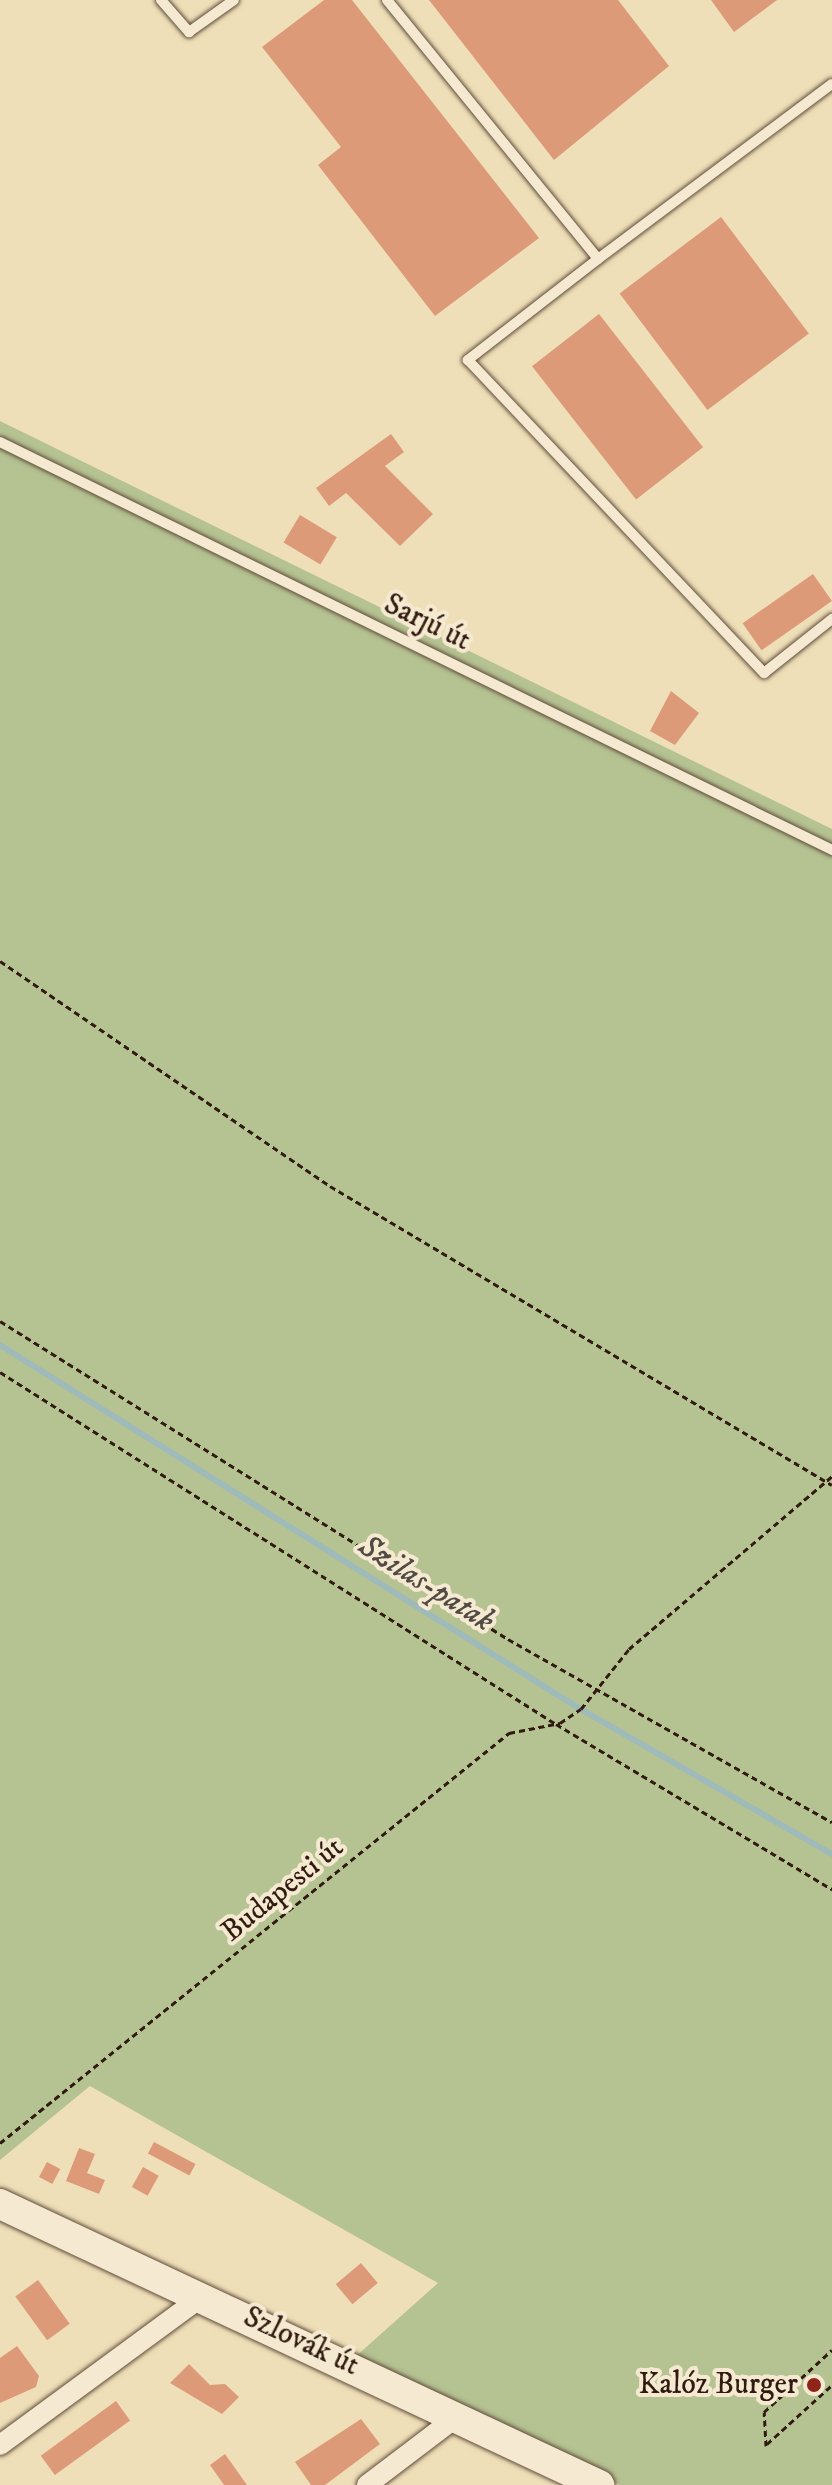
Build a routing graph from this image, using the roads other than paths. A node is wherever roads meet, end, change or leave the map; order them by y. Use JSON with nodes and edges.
{"nodes":[{"id":1,"x":161,"y":0,"type":"edge"},
{"id":2,"x":234,"y":0,"type":"edge"},
{"id":3,"x":387,"y":0,"type":"edge"},
{"id":4,"x":832,"y":84,"type":"edge"},
{"id":5,"x":598,"y":259,"type":"junction"},
{"id":6,"x":0,"y":442,"type":"edge"},
{"id":7,"x":832,"y":619,"type":"edge"},
{"id":8,"x":832,"y":850,"type":"edge"},
{"id":9,"x":0,"y":2204,"type":"edge"},
{"id":10,"x":203,"y":2296,"type":"junction"},
{"id":11,"x":458,"y":2416,"type":"junction"},
{"id":12,"x":0,"y":2445,"type":"edge"},
{"id":13,"x":367,"y":2485,"type":"edge"},
{"id":14,"x":599,"y":2485,"type":"edge"}],
"edges":[{"from":1,"to":2,"type":"lane"},
{"from":3,"to":5,"type":"lane"},
{"from":4,"to":5,"type":"lane"},
{"from":5,"to":7,"type":"lane"},
{"from":6,"to":8,"type":"lane","name":"Sarjú út"},
{"from":9,"to":10,"type":"main road","name":"Szlovák út"},
{"from":10,"to":11,"type":"main road","name":"Szlovák út"},
{"from":10,"to":12,"type":"street"},
{"from":11,"to":13,"type":"street"},
{"from":11,"to":14,"type":"main road","name":"Szlovák út"}]}
